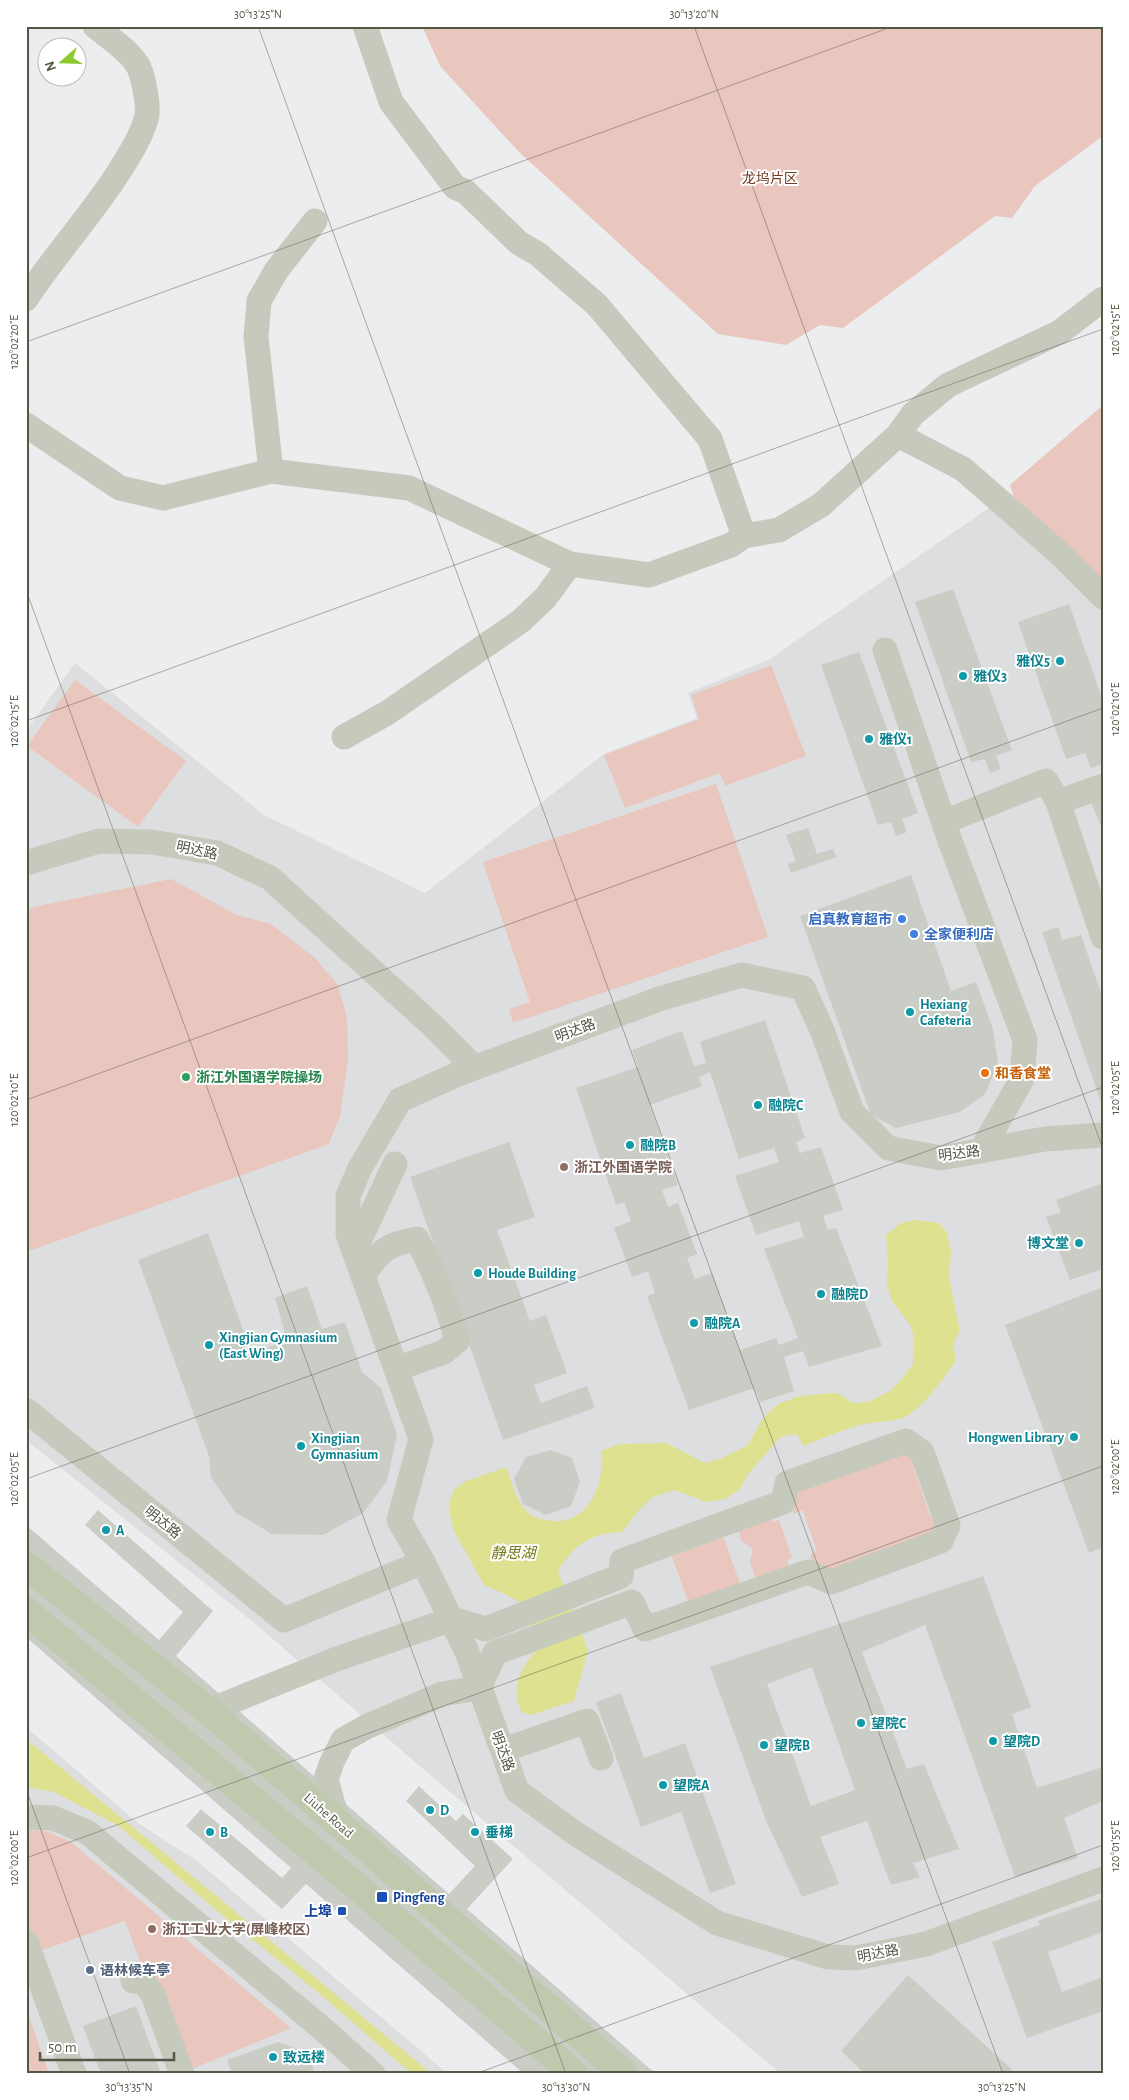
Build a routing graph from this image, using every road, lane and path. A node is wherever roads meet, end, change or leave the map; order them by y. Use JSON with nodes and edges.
{"nodes":[{"id":1,"x":94,"y":26,"type":"edge"},
{"id":2,"x":365,"y":26,"type":"edge"},
{"id":3,"x":314,"y":221,"type":"dead end"},
{"id":4,"x":26,"y":299,"type":"edge"},
{"id":5,"x":1103,"y":299,"type":"edge"},
{"id":6,"x":26,"y":425,"type":"edge"},
{"id":7,"x":898,"y":434,"type":"junction"},
{"id":8,"x":271,"y":471,"type":"junction"},
{"id":9,"x":744,"y":536,"type":"junction"},
{"id":10,"x":570,"y":564,"type":"junction"},
{"id":11,"x":1103,"y":597,"type":"edge"},
{"id":12,"x":885,"y":650,"type":"dead end"},
{"id":13,"x":344,"y":737,"type":"dead end"},
{"id":14,"x":1103,"y":786,"type":"edge"},
{"id":15,"x":1058,"y":802,"type":"junction"},
{"id":16,"x":944,"y":822,"type":"junction"},
{"id":17,"x":26,"y":863,"type":"edge"},
{"id":18,"x":1103,"y":937,"type":"edge"},
{"id":19,"x":474,"y":1068,"type":"junction"},
{"id":20,"x":1103,"y":1135,"type":"edge"},
{"id":21,"x":981,"y":1151,"type":"junction"},
{"id":22,"x":395,"y":1164,"type":"dead end"},
{"id":23,"x":354,"y":1252,"type":"junction"},
{"id":24,"x":363,"y":1276,"type":"junction"},
{"id":25,"x":396,"y":1369,"type":"junction"},
{"id":26,"x":26,"y":1410,"type":"edge"},
{"id":27,"x":423,"y":1562,"type":"junction"},
{"id":28,"x":26,"y":1565,"type":"edge"},
{"id":29,"x":26,"y":1611,"type":"edge"},
{"id":30,"x":452,"y":1619,"type":"junction"},
{"id":31,"x":479,"y":1688,"type":"junction"},
{"id":32,"x":208,"y":1711,"type":"junction"},
{"id":33,"x":504,"y":1750,"type":"junction"},
{"id":34,"x":600,"y":1758,"type":"dead end"},
{"id":35,"x":26,"y":1817,"type":"edge"},
{"id":36,"x":338,"y":1822,"type":"junction"},
{"id":37,"x":1103,"y":1879,"type":"edge"},
{"id":38,"x":26,"y":1942,"type":"edge"},
{"id":39,"x":133,"y":1981,"type":"dead end"},
{"id":40,"x":74,"y":2074,"type":"edge"},
{"id":41,"x":182,"y":2074,"type":"edge"},
{"id":42,"x":372,"y":2074,"type":"edge"},
{"id":43,"x":574,"y":2074,"type":"edge"},
{"id":44,"x":624,"y":2074,"type":"edge"}],
"edges":[{"from":1,"to":4,"type":"street"},
{"from":2,"to":9,"type":"street"},
{"from":3,"to":8,"type":"street"},
{"from":5,"to":7,"type":"street"},
{"from":6,"to":8,"type":"street"},
{"from":7,"to":9,"type":"street"},
{"from":7,"to":11,"type":"street"},
{"from":8,"to":10,"type":"street"},
{"from":9,"to":10,"type":"street"},
{"from":10,"to":13,"type":"street"},
{"from":12,"to":16,"type":"street"},
{"from":14,"to":15,"type":"street"},
{"from":15,"to":16,"type":"street"},
{"from":15,"to":18,"type":"street"},
{"from":16,"to":21,"type":"street"},
{"from":17,"to":19,"type":"street","name":"明达路"},
{"from":19,"to":21,"type":"street","name":"明达路"},
{"from":19,"to":23,"type":"street"},
{"from":20,"to":21,"type":"street","name":"明达路"},
{"from":22,"to":23,"type":"street"},
{"from":23,"to":24,"type":"street"},
{"from":24,"to":25,"type":"street"},
{"from":24,"to":25,"type":"street"},
{"from":25,"to":27,"type":"street"},
{"from":26,"to":27,"type":"street","name":"明达路"},
{"from":27,"to":30,"type":"street","name":"明达路"},
{"from":28,"to":32,"type":"main road","name":"Liuhe Road"},
{"from":29,"to":43,"type":"main road"},
{"from":30,"to":31,"type":"street","name":"明达路"},
{"from":30,"to":31,"type":"street"},
{"from":30,"to":32,"type":"street"},
{"from":31,"to":33,"type":"street","name":"明达路"},
{"from":31,"to":36,"type":"street"},
{"from":32,"to":36,"type":"main road","name":"Liuhe Road"},
{"from":33,"to":34,"type":"street"},
{"from":33,"to":37,"type":"street","name":"明达路"},
{"from":35,"to":42,"type":"street"},
{"from":36,"to":44,"type":"main road","name":"Liuhe Road"},
{"from":38,"to":40,"type":"street"},
{"from":39,"to":41,"type":"street"}]}
